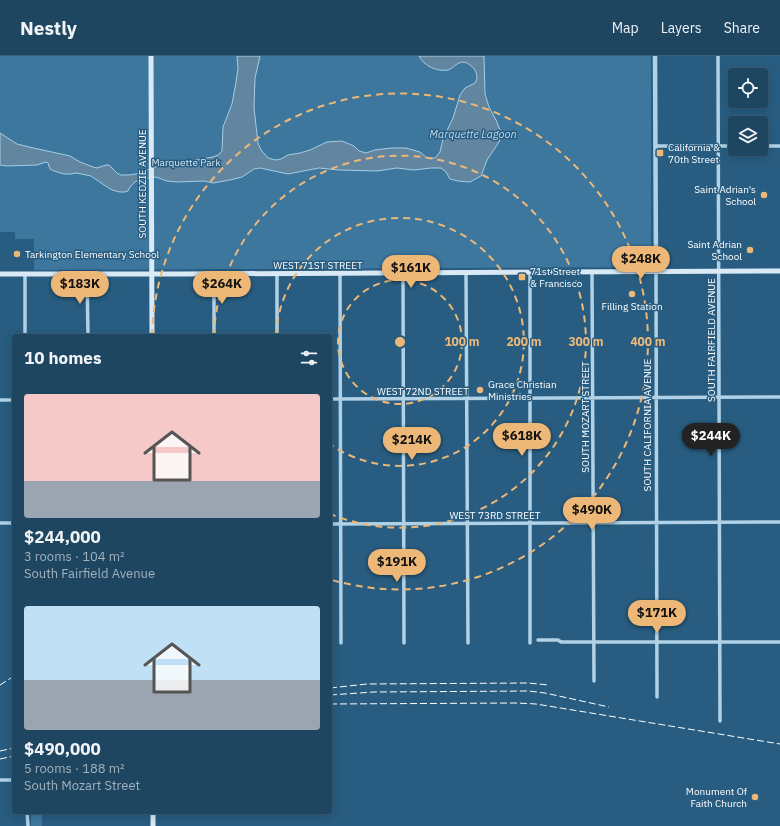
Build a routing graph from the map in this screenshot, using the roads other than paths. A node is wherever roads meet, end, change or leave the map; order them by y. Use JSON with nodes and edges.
{"nodes":[{"id":1,"x":151,"y":56,"type":"edge"},
{"id":2,"x":656,"y":56,"type":"edge"},
{"id":3,"x":718,"y":56,"type":"edge"},
{"id":4,"x":656,"y":146,"type":"junction"},
{"id":5,"x":718,"y":146,"type":"junction"},
{"id":6,"x":728,"y":146,"type":"edge"},
{"id":7,"x":768,"y":146,"type":"edge"},
{"id":8,"x":780,"y":146,"type":"edge"},
{"id":9,"x":780,"y":271,"type":"edge"},
{"id":10,"x":592,"y":272,"type":"junction"},
{"id":11,"x":656,"y":272,"type":"junction"},
{"id":12,"x":719,"y":272,"type":"junction"},
{"id":13,"x":404,"y":273,"type":"junction"},
{"id":14,"x":466,"y":273,"type":"junction"},
{"id":15,"x":530,"y":273,"type":"junction"},
{"id":16,"x":0,"y":274,"type":"edge"},
{"id":17,"x":25,"y":274,"type":"junction"},
{"id":18,"x":87,"y":274,"type":"junction"},
{"id":19,"x":151,"y":274,"type":"junction"},
{"id":20,"x":214,"y":274,"type":"junction"},
{"id":21,"x":277,"y":274,"type":"junction"},
{"id":22,"x":340,"y":274,"type":"junction"},
{"id":23,"x":25,"y":334,"type":"edge"},
{"id":24,"x":88,"y":334,"type":"edge"},
{"id":25,"x":152,"y":334,"type":"edge"},
{"id":26,"x":214,"y":334,"type":"edge"},
{"id":27,"x":277,"y":334,"type":"edge"},
{"id":28,"x":719,"y":397,"type":"junction"},
{"id":29,"x":780,"y":397,"type":"edge"},
{"id":30,"x":466,"y":398,"type":"junction"},
{"id":31,"x":530,"y":398,"type":"junction"},
{"id":32,"x":593,"y":398,"type":"junction"},
{"id":33,"x":656,"y":398,"type":"junction"},
{"id":34,"x":332,"y":399,"type":"edge"},
{"id":35,"x":341,"y":399,"type":"junction"},
{"id":36,"x":404,"y":399,"type":"junction"},
{"id":37,"x":0,"y":400,"type":"edge"},
{"id":38,"x":12,"y":400,"type":"edge"},
{"id":39,"x":719,"y":522,"type":"junction"},
{"id":40,"x":780,"y":522,"type":"edge"},
{"id":41,"x":530,"y":523,"type":"junction"},
{"id":42,"x":593,"y":523,"type":"junction"},
{"id":43,"x":656,"y":523,"type":"junction"},
{"id":44,"x":0,"y":524,"type":"edge"},
{"id":45,"x":12,"y":524,"type":"edge"},
{"id":46,"x":332,"y":524,"type":"edge"},
{"id":47,"x":341,"y":524,"type":"junction"},
{"id":48,"x":404,"y":524,"type":"junction"},
{"id":49,"x":467,"y":524,"type":"junction"},
{"id":50,"x":538,"y":640,"type":"dead end"},
{"id":51,"x":530,"y":642,"type":"dead end"},
{"id":52,"x":594,"y":642,"type":"junction"},
{"id":53,"x":657,"y":642,"type":"junction"},
{"id":54,"x":720,"y":642,"type":"junction"},
{"id":55,"x":780,"y":642,"type":"edge"},
{"id":56,"x":341,"y":643,"type":"dead end"},
{"id":57,"x":404,"y":643,"type":"dead end"},
{"id":58,"x":468,"y":643,"type":"dead end"},
{"id":59,"x":594,"y":681,"type":"dead end"},
{"id":60,"x":657,"y":697,"type":"dead end"},
{"id":61,"x":720,"y":721,"type":"dead end"},
{"id":62,"x":0,"y":780,"type":"edge"},
{"id":63,"x":12,"y":780,"type":"edge"},
{"id":64,"x":27,"y":814,"type":"edge"},
{"id":65,"x":153,"y":814,"type":"edge"},
{"id":66,"x":28,"y":826,"type":"edge"},
{"id":67,"x":153,"y":826,"type":"edge"}],
"edges":[{"from":1,"to":19,"type":"main road","name":"SOUTH KEDZIE AVENUE"},
{"from":2,"to":4,"type":"street","name":"SOUTH CALIFORNIA AVENUE"},
{"from":3,"to":5,"type":"street","name":"SOUTH FAIRFIELD AVENUE"},
{"from":4,"to":5,"type":"street"},
{"from":4,"to":11,"type":"street","name":"SOUTH CALIFORNIA AVENUE"},
{"from":5,"to":6,"type":"street"},
{"from":5,"to":12,"type":"street","name":"SOUTH FAIRFIELD AVENUE"},
{"from":7,"to":8,"type":"street"},
{"from":9,"to":12,"type":"main road","name":"WEST 71ST STREET"},
{"from":10,"to":11,"type":"main road","name":"WEST 71ST STREET"},
{"from":10,"to":15,"type":"main road","name":"WEST 71ST STREET"},
{"from":10,"to":32,"type":"street","name":"SOUTH MOZART STREET"},
{"from":11,"to":12,"type":"main road","name":"WEST 71ST STREET"},
{"from":11,"to":33,"type":"street","name":"SOUTH CALIFORNIA AVENUE"},
{"from":12,"to":28,"type":"street","name":"SOUTH FAIRFIELD AVENUE"},
{"from":13,"to":14,"type":"main road","name":"WEST 71ST STREET"},
{"from":13,"to":22,"type":"main road","name":"WEST 71ST STREET"},
{"from":13,"to":36,"type":"street"},
{"from":14,"to":15,"type":"main road","name":"WEST 71ST STREET"},
{"from":14,"to":30,"type":"street"},
{"from":15,"to":31,"type":"street"},
{"from":16,"to":17,"type":"main road","name":"WEST 71ST STREET"},
{"from":17,"to":18,"type":"main road","name":"WEST 71ST STREET"},
{"from":17,"to":23,"type":"street"},
{"from":18,"to":19,"type":"main road","name":"WEST 71ST STREET"},
{"from":18,"to":24,"type":"street"},
{"from":19,"to":20,"type":"main road","name":"WEST 71ST STREET"},
{"from":19,"to":25,"type":"main road","name":"SOUTH KEDZIE AVENUE"},
{"from":20,"to":21,"type":"main road","name":"WEST 71ST STREET"},
{"from":20,"to":26,"type":"street"},
{"from":21,"to":22,"type":"main road","name":"WEST 71ST STREET"},
{"from":21,"to":27,"type":"street"},
{"from":22,"to":35,"type":"street"},
{"from":28,"to":29,"type":"street","name":"WEST 72ND STREET"},
{"from":28,"to":33,"type":"street","name":"WEST 72ND STREET"},
{"from":28,"to":39,"type":"street","name":"SOUTH FAIRFIELD AVENUE"},
{"from":30,"to":31,"type":"street","name":"WEST 72ND STREET"},
{"from":30,"to":36,"type":"street","name":"WEST 72ND STREET"},
{"from":30,"to":49,"type":"street"},
{"from":31,"to":32,"type":"street","name":"WEST 72ND STREET"},
{"from":31,"to":41,"type":"street"},
{"from":32,"to":33,"type":"street","name":"WEST 72ND STREET"},
{"from":32,"to":42,"type":"street","name":"SOUTH MOZART STREET"},
{"from":33,"to":43,"type":"street","name":"SOUTH CALIFORNIA AVENUE"},
{"from":34,"to":35,"type":"street","name":"WEST 72ND STREET"},
{"from":35,"to":36,"type":"street","name":"WEST 72ND STREET"},
{"from":35,"to":47,"type":"street"},
{"from":36,"to":48,"type":"street"},
{"from":37,"to":38,"type":"street"},
{"from":39,"to":40,"type":"street","name":"WEST 73RD STREET"},
{"from":39,"to":43,"type":"street","name":"WEST 73RD STREET"},
{"from":39,"to":54,"type":"street","name":"SOUTH FAIRFIELD AVENUE"},
{"from":41,"to":42,"type":"street","name":"WEST 73RD STREET"},
{"from":41,"to":49,"type":"street","name":"WEST 73RD STREET"},
{"from":41,"to":51,"type":"street"},
{"from":42,"to":43,"type":"street","name":"WEST 73RD STREET"},
{"from":42,"to":52,"type":"street","name":"SOUTH MOZART STREET"},
{"from":43,"to":53,"type":"street","name":"SOUTH CALIFORNIA AVENUE"},
{"from":44,"to":45,"type":"street"},
{"from":46,"to":47,"type":"street","name":"WEST 73RD STREET"},
{"from":47,"to":48,"type":"street","name":"WEST 73RD STREET"},
{"from":47,"to":56,"type":"street"},
{"from":48,"to":49,"type":"street","name":"WEST 73RD STREET"},
{"from":48,"to":57,"type":"street"},
{"from":49,"to":58,"type":"street"},
{"from":50,"to":52,"type":"street"},
{"from":52,"to":53,"type":"street"},
{"from":52,"to":59,"type":"street","name":"SOUTH MOZART STREET"},
{"from":53,"to":54,"type":"street"},
{"from":53,"to":60,"type":"street","name":"SOUTH CALIFORNIA AVENUE"},
{"from":54,"to":55,"type":"street"},
{"from":54,"to":61,"type":"street","name":"SOUTH FAIRFIELD AVENUE"},
{"from":62,"to":63,"type":"street"},
{"from":64,"to":66,"type":"street"},
{"from":65,"to":67,"type":"main road"}]}
